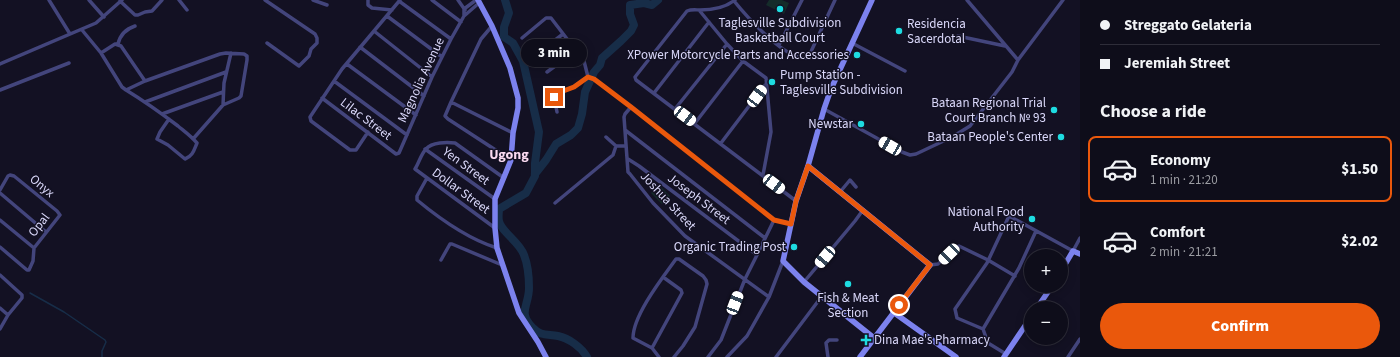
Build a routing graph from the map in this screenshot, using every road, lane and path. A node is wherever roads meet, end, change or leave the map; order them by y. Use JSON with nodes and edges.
{"nodes":[{"id":1,"x":49,"y":0,"type":"edge"},
{"id":2,"x":89,"y":0,"type":"edge"},
{"id":3,"x":162,"y":0,"type":"edge"},
{"id":4,"x":179,"y":0,"type":"edge"},
{"id":5,"x":265,"y":0,"type":"edge"},
{"id":6,"x":313,"y":0,"type":"edge"},
{"id":7,"x":368,"y":0,"type":"edge"},
{"id":8,"x":432,"y":0,"type":"edge"},
{"id":9,"x":458,"y":0,"type":"edge"},
{"id":10,"x":802,"y":0,"type":"edge"},
{"id":11,"x":835,"y":0,"type":"edge"},
{"id":12,"x":872,"y":0,"type":"edge"},
{"id":13,"x":967,"y":0,"type":"edge"},
{"id":14,"x":1062,"y":0,"type":"edge"},
{"id":15,"x":121,"y":1,"type":"edge"},
{"id":16,"x":400,"y":1,"type":"edge"},
{"id":17,"x":478,"y":1,"type":"edge"},
{"id":18,"x":735,"y":1,"type":"edge"},
{"id":19,"x":327,"y":5,"type":"dead end"},
{"id":20,"x":187,"y":10,"type":"dead end"},
{"id":21,"x":392,"y":10,"type":"junction"},
{"id":22,"x":699,"y":10,"type":"junction"},
{"id":23,"x":466,"y":11,"type":"junction"},
{"id":24,"x":387,"y":16,"type":"junction"},
{"id":25,"x":104,"y":17,"type":"junction"},
{"id":26,"x":460,"y":22,"type":"junction"},
{"id":27,"x":709,"y":22,"type":"junction"},
{"id":28,"x":135,"y":26,"type":"dead end"},
{"id":29,"x":492,"y":26,"type":"junction"},
{"id":30,"x":82,"y":30,"type":"junction"},
{"id":31,"x":374,"y":31,"type":"junction"},
{"id":32,"x":70,"y":34,"type":"junction"},
{"id":33,"x":563,"y":34,"type":"junction"},
{"id":34,"x":958,"y":36,"type":"dead end"},
{"id":35,"x":522,"y":38,"type":"dead end"},
{"id":36,"x":451,"y":39,"type":"junction"},
{"id":37,"x":267,"y":43,"type":"dead end"},
{"id":38,"x":852,"y":43,"type":"junction"},
{"id":39,"x":118,"y":44,"type":"junction"},
{"id":40,"x":727,"y":44,"type":"junction"},
{"id":41,"x":779,"y":45,"type":"junction"},
{"id":42,"x":1006,"y":46,"type":"junction"},
{"id":43,"x":360,"y":48,"type":"junction"},
{"id":44,"x":577,"y":50,"type":"junction"},
{"id":45,"x":101,"y":53,"type":"junction"},
{"id":46,"x":231,"y":53,"type":"junction"},
{"id":47,"x":442,"y":57,"type":"junction"},
{"id":48,"x":532,"y":58,"type":"dead end"},
{"id":49,"x":1018,"y":60,"type":"junction"},
{"id":50,"x":743,"y":61,"type":"junction"},
{"id":51,"x":69,"y":62,"type":"dead end"},
{"id":52,"x":0,"y":64,"type":"edge"},
{"id":53,"x":347,"y":64,"type":"junction"},
{"id":54,"x":905,"y":71,"type":"dead end"},
{"id":55,"x":226,"y":72,"type":"junction"},
{"id":56,"x":547,"y":72,"type":"dead end"},
{"id":57,"x":432,"y":77,"type":"junction"},
{"id":58,"x":591,"y":78,"type":"junction"},
{"id":59,"x":145,"y":81,"type":"junction"},
{"id":60,"x":334,"y":81,"type":"junction"},
{"id":61,"x":766,"y":85,"type":"junction"},
{"id":62,"x":0,"y":90,"type":"edge"},
{"id":63,"x":126,"y":90,"type":"junction"},
{"id":64,"x":223,"y":92,"type":"junction"},
{"id":65,"x":654,"y":93,"type":"junction"},
{"id":66,"x":424,"y":96,"type":"junction"},
{"id":67,"x":322,"y":98,"type":"junction"},
{"id":68,"x":145,"y":102,"type":"junction"},
{"id":69,"x":451,"y":102,"type":"junction"},
{"id":70,"x":223,"y":105,"type":"junction"},
{"id":71,"x":631,"y":107,"type":"junction"},
{"id":72,"x":824,"y":108,"type":"junction"},
{"id":73,"x":675,"y":109,"type":"junction"},
{"id":74,"x":557,"y":112,"type":"dead end"},
{"id":75,"x":162,"y":114,"type":"junction"},
{"id":76,"x":416,"y":115,"type":"junction"},
{"id":77,"x":169,"y":119,"type":"junction"},
{"id":78,"x":695,"y":124,"type":"junction"},
{"id":79,"x":625,"y":130,"type":"junction"},
{"id":80,"x":368,"y":132,"type":"junction"},
{"id":81,"x":513,"y":133,"type":"junction"},
{"id":82,"x":407,"y":135,"type":"junction"},
{"id":83,"x":606,"y":137,"type":"dead end"},
{"id":84,"x":193,"y":139,"type":"junction"},
{"id":85,"x":721,"y":143,"type":"junction"},
{"id":86,"x":616,"y":146,"type":"junction"},
{"id":87,"x":626,"y":146,"type":"junction"},
{"id":88,"x":425,"y":149,"type":"junction"},
{"id":89,"x":399,"y":153,"type":"joint"},
{"id":90,"x":628,"y":159,"type":"junction"},
{"id":91,"x":511,"y":160,"type":"junction"},
{"id":92,"x":808,"y":166,"type":"junction"},
{"id":93,"x":763,"y":176,"type":"junction"},
{"id":94,"x":427,"y":178,"type":"junction"},
{"id":95,"x":504,"y":178,"type":"junction"},
{"id":96,"x":856,"y":187,"type":"dead end"},
{"id":97,"x":0,"y":190,"type":"edge"},
{"id":98,"x":839,"y":192,"type":"junction"},
{"id":99,"x":0,"y":194,"type":"edge"},
{"id":100,"x":494,"y":199,"type":"junction"},
{"id":101,"x":796,"y":201,"type":"junction"},
{"id":102,"x":555,"y":202,"type":"dead end"},
{"id":103,"x":863,"y":210,"type":"junction"},
{"id":104,"x":60,"y":215,"type":"joint"},
{"id":105,"x":0,"y":220,"type":"edge"},
{"id":106,"x":774,"y":220,"type":"junction"},
{"id":107,"x":791,"y":224,"type":"junction"},
{"id":108,"x":495,"y":228,"type":"junction"},
{"id":109,"x":1036,"y":231,"type":"junction"},
{"id":110,"x":46,"y":232,"type":"junction"},
{"id":111,"x":766,"y":238,"type":"junction"},
{"id":112,"x":1080,"y":238,"type":"edge"},
{"id":113,"x":0,"y":247,"type":"edge"},
{"id":114,"x":34,"y":248,"type":"junction"},
{"id":115,"x":497,"y":248,"type":"junction"},
{"id":116,"x":1078,"y":252,"type":"edge"},
{"id":117,"x":757,"y":255,"type":"junction"},
{"id":118,"x":440,"y":260,"type":"dead end"},
{"id":119,"x":988,"y":260,"type":"junction"},
{"id":120,"x":783,"y":261,"type":"junction"},
{"id":121,"x":1068,"y":263,"type":"edge"},
{"id":122,"x":503,"y":265,"type":"junction"},
{"id":123,"x":930,"y":265,"type":"junction"},
{"id":124,"x":0,"y":276,"type":"edge"},
{"id":125,"x":1015,"y":276,"type":"junction"},
{"id":126,"x":663,"y":277,"type":"junction"},
{"id":127,"x":744,"y":279,"type":"junction"},
{"id":128,"x":804,"y":282,"type":"junction"},
{"id":129,"x":822,"y":296,"type":"junction"},
{"id":130,"x":769,"y":297,"type":"junction"},
{"id":131,"x":0,"y":308,"type":"edge"},
{"id":132,"x":893,"y":312,"type":"junction"},
{"id":133,"x":8,"y":315,"type":"junction"},
{"id":134,"x":1024,"y":328,"type":"edge"},
{"id":135,"x":0,"y":329,"type":"edge"},
{"id":136,"x":983,"y":329,"type":"junction"},
{"id":137,"x":874,"y":338,"type":"junction"},
{"id":138,"x":1080,"y":339,"type":"edge"},
{"id":139,"x":837,"y":340,"type":"dead end"},
{"id":140,"x":652,"y":348,"type":"junction"},
{"id":141,"x":544,"y":356,"type":"edge"},
{"id":142,"x":1005,"y":356,"type":"edge"},
{"id":143,"x":659,"y":357,"type":"edge"},
{"id":144,"x":674,"y":357,"type":"edge"},
{"id":145,"x":708,"y":357,"type":"edge"},
{"id":146,"x":727,"y":357,"type":"edge"},
{"id":147,"x":776,"y":357,"type":"edge"},
{"id":148,"x":828,"y":357,"type":"edge"},
{"id":149,"x":860,"y":357,"type":"edge"},
{"id":150,"x":956,"y":357,"type":"edge"},
{"id":151,"x":1068,"y":357,"type":"edge"}],
"edges":[{"from":1,"to":32,"type":"street"},
{"from":2,"to":25,"type":"street"},
{"from":3,"to":15,"type":"street"},
{"from":4,"to":20,"type":"street"},
{"from":5,"to":37,"type":"street"},
{"from":6,"to":19,"type":"street"},
{"from":7,"to":21,"type":"street"},
{"from":8,"to":26,"type":"street"},
{"from":9,"to":23,"type":"street"},
{"from":10,"to":41,"type":"street"},
{"from":11,"to":41,"type":"street"},
{"from":12,"to":38,"type":"street"},
{"from":13,"to":42,"type":"street"},
{"from":14,"to":49,"type":"street"},
{"from":15,"to":25,"type":"street"},
{"from":16,"to":21,"type":"street"},
{"from":16,"to":36,"type":"street"},
{"from":17,"to":23,"type":"street","name":"Magnolia Avenue"},
{"from":17,"to":29,"type":"street"},
{"from":18,"to":22,"type":"street"},
{"from":18,"to":41,"type":"street"},
{"from":21,"to":24,"type":"street"},
{"from":22,"to":27,"type":"street"},
{"from":22,"to":65,"type":"street"},
{"from":23,"to":26,"type":"street","name":"Magnolia Avenue"},
{"from":24,"to":31,"type":"street"},
{"from":24,"to":47,"type":"street"},
{"from":25,"to":30,"type":"street"},
{"from":26,"to":36,"type":"street","name":"Magnolia Avenue"},
{"from":27,"to":40,"type":"street"},
{"from":27,"to":65,"type":"street"},
{"from":28,"to":39,"type":"street"},
{"from":29,"to":69,"type":"street"},
{"from":29,"to":81,"type":"street"},
{"from":30,"to":32,"type":"street"},
{"from":30,"to":45,"type":"street"},
{"from":31,"to":43,"type":"street"},
{"from":31,"to":57,"type":"street"},
{"from":32,"to":52,"type":"street"},
{"from":33,"to":35,"type":"street"},
{"from":33,"to":44,"type":"street"},
{"from":33,"to":48,"type":"street"},
{"from":34,"to":42,"type":"street"},
{"from":36,"to":47,"type":"street","name":"Magnolia Avenue"},
{"from":38,"to":54,"type":"street"},
{"from":38,"to":72,"type":"street"},
{"from":39,"to":45,"type":"street"},
{"from":39,"to":59,"type":"street"},
{"from":40,"to":50,"type":"street"},
{"from":40,"to":73,"type":"street"},
{"from":42,"to":49,"type":"street"},
{"from":43,"to":53,"type":"street"},
{"from":43,"to":66,"type":"street"},
{"from":44,"to":56,"type":"street"},
{"from":44,"to":58,"type":"street"},
{"from":45,"to":63,"type":"street"},
{"from":46,"to":55,"type":"street"},
{"from":46,"to":59,"type":"street"},
{"from":46,"to":70,"type":"street"},
{"from":47,"to":57,"type":"street","name":"Magnolia Avenue"},
{"from":49,"to":72,"type":"street"},
{"from":50,"to":61,"type":"street"},
{"from":50,"to":78,"type":"street"},
{"from":51,"to":62,"type":"street"},
{"from":53,"to":60,"type":"street"},
{"from":53,"to":76,"type":"street"},
{"from":55,"to":64,"type":"street"},
{"from":55,"to":68,"type":"street"},
{"from":57,"to":66,"type":"street","name":"Magnolia Avenue"},
{"from":58,"to":71,"type":"street"},
{"from":58,"to":74,"type":"street"},
{"from":59,"to":63,"type":"street"},
{"from":60,"to":67,"type":"street"},
{"from":60,"to":82,"type":"street"},
{"from":61,"to":85,"type":"street"},
{"from":61,"to":93,"type":"street"},
{"from":63,"to":68,"type":"street"},
{"from":64,"to":70,"type":"street"},
{"from":64,"to":75,"type":"street"},
{"from":65,"to":73,"type":"street"},
{"from":66,"to":76,"type":"street","name":"Magnolia Avenue"},
{"from":67,"to":80,"type":"street","name":"Lilac Street"},
{"from":67,"to":80,"type":"street"},
{"from":68,"to":75,"type":"street"},
{"from":69,"to":81,"type":"street"},
{"from":69,"to":91,"type":"street"},
{"from":70,"to":84,"type":"street"},
{"from":71,"to":79,"type":"street","name":"Joshua Street"},
{"from":71,"to":106,"type":"street"},
{"from":72,"to":92,"type":"street"},
{"from":73,"to":78,"type":"street"},
{"from":75,"to":77,"type":"street"},
{"from":76,"to":82,"type":"street","name":"Magnolia Avenue"},
{"from":77,"to":84,"type":"street"},
{"from":77,"to":84,"type":"street"},
{"from":78,"to":85,"type":"street"},
{"from":79,"to":87,"type":"street","name":"Joshua Street"},
{"from":79,"to":111,"type":"street"},
{"from":80,"to":89,"type":"street","name":"Lilac Street"},
{"from":81,"to":91,"type":"street"},
{"from":82,"to":89,"type":"street","name":"Magnolia Avenue"},
{"from":83,"to":86,"type":"street"},
{"from":85,"to":93,"type":"street"},
{"from":86,"to":87,"type":"street"},
{"from":86,"to":102,"type":"street"},
{"from":87,"to":90,"type":"street","name":"Joshua Street"},
{"from":88,"to":94,"type":"street","name":"Dollar Street"},
{"from":88,"to":95,"type":"street"},
{"from":88,"to":100,"type":"street","name":"Yen Street"},
{"from":90,"to":117,"type":"street","name":"Joseph Street"},
{"from":90,"to":127,"type":"street","name":"Joshua Street"},
{"from":91,"to":95,"type":"street"},
{"from":92,"to":98,"type":"street"},
{"from":92,"to":101,"type":"street"},
{"from":93,"to":101,"type":"street"},
{"from":94,"to":108,"type":"street","name":"Dollar Street"},
{"from":94,"to":115,"type":"street"},
{"from":95,"to":100,"type":"street"},
{"from":96,"to":98,"type":"street"},
{"from":97,"to":104,"type":"street","name":"Onyx"},
{"from":98,"to":103,"type":"street"},
{"from":99,"to":110,"type":"street"},
{"from":100,"to":108,"type":"street"},
{"from":101,"to":107,"type":"street"},
{"from":103,"to":123,"type":"street"},
{"from":103,"to":128,"type":"street"},
{"from":104,"to":110,"type":"street","name":"Opal"},
{"from":105,"to":114,"type":"street"},
{"from":106,"to":107,"type":"street"},
{"from":106,"to":111,"type":"street"},
{"from":107,"to":120,"type":"street"},
{"from":108,"to":115,"type":"street"},
{"from":109,"to":116,"type":"street"},
{"from":109,"to":119,"type":"street"},
{"from":109,"to":125,"type":"street"},
{"from":110,"to":114,"type":"street","name":"Opal"},
{"from":111,"to":117,"type":"street"},
{"from":112,"to":116,"type":"street"},
{"from":113,"to":114,"type":"street","name":"Opal"},
{"from":115,"to":122,"type":"street"},
{"from":116,"to":121,"type":"street"},
{"from":117,"to":127,"type":"street"},
{"from":118,"to":122,"type":"street"},
{"from":119,"to":123,"type":"street"},
{"from":119,"to":125,"type":"street"},
{"from":119,"to":136,"type":"street"},
{"from":120,"to":128,"type":"street"},
{"from":120,"to":130,"type":"street"},
{"from":122,"to":141,"type":"street"},
{"from":123,"to":132,"type":"street"},
{"from":124,"to":133,"type":"street"},
{"from":125,"to":136,"type":"street"},
{"from":126,"to":140,"type":"street"},
{"from":126,"to":140,"type":"street"},
{"from":126,"to":144,"type":"street"},
{"from":127,"to":130,"type":"street","name":"Joshua Street"},
{"from":127,"to":145,"type":"street"},
{"from":128,"to":129,"type":"street"},
{"from":129,"to":137,"type":"street"},
{"from":129,"to":147,"type":"street"},
{"from":130,"to":146,"type":"street"},
{"from":131,"to":133,"type":"street"},
{"from":132,"to":137,"type":"street"},
{"from":132,"to":150,"type":"street"},
{"from":133,"to":135,"type":"street"},
{"from":134,"to":142,"type":"street"},
{"from":136,"to":142,"type":"street"},
{"from":137,"to":149,"type":"street"},
{"from":138,"to":151,"type":"street"},
{"from":139,"to":148,"type":"street"},
{"from":140,"to":143,"type":"street"}]}
